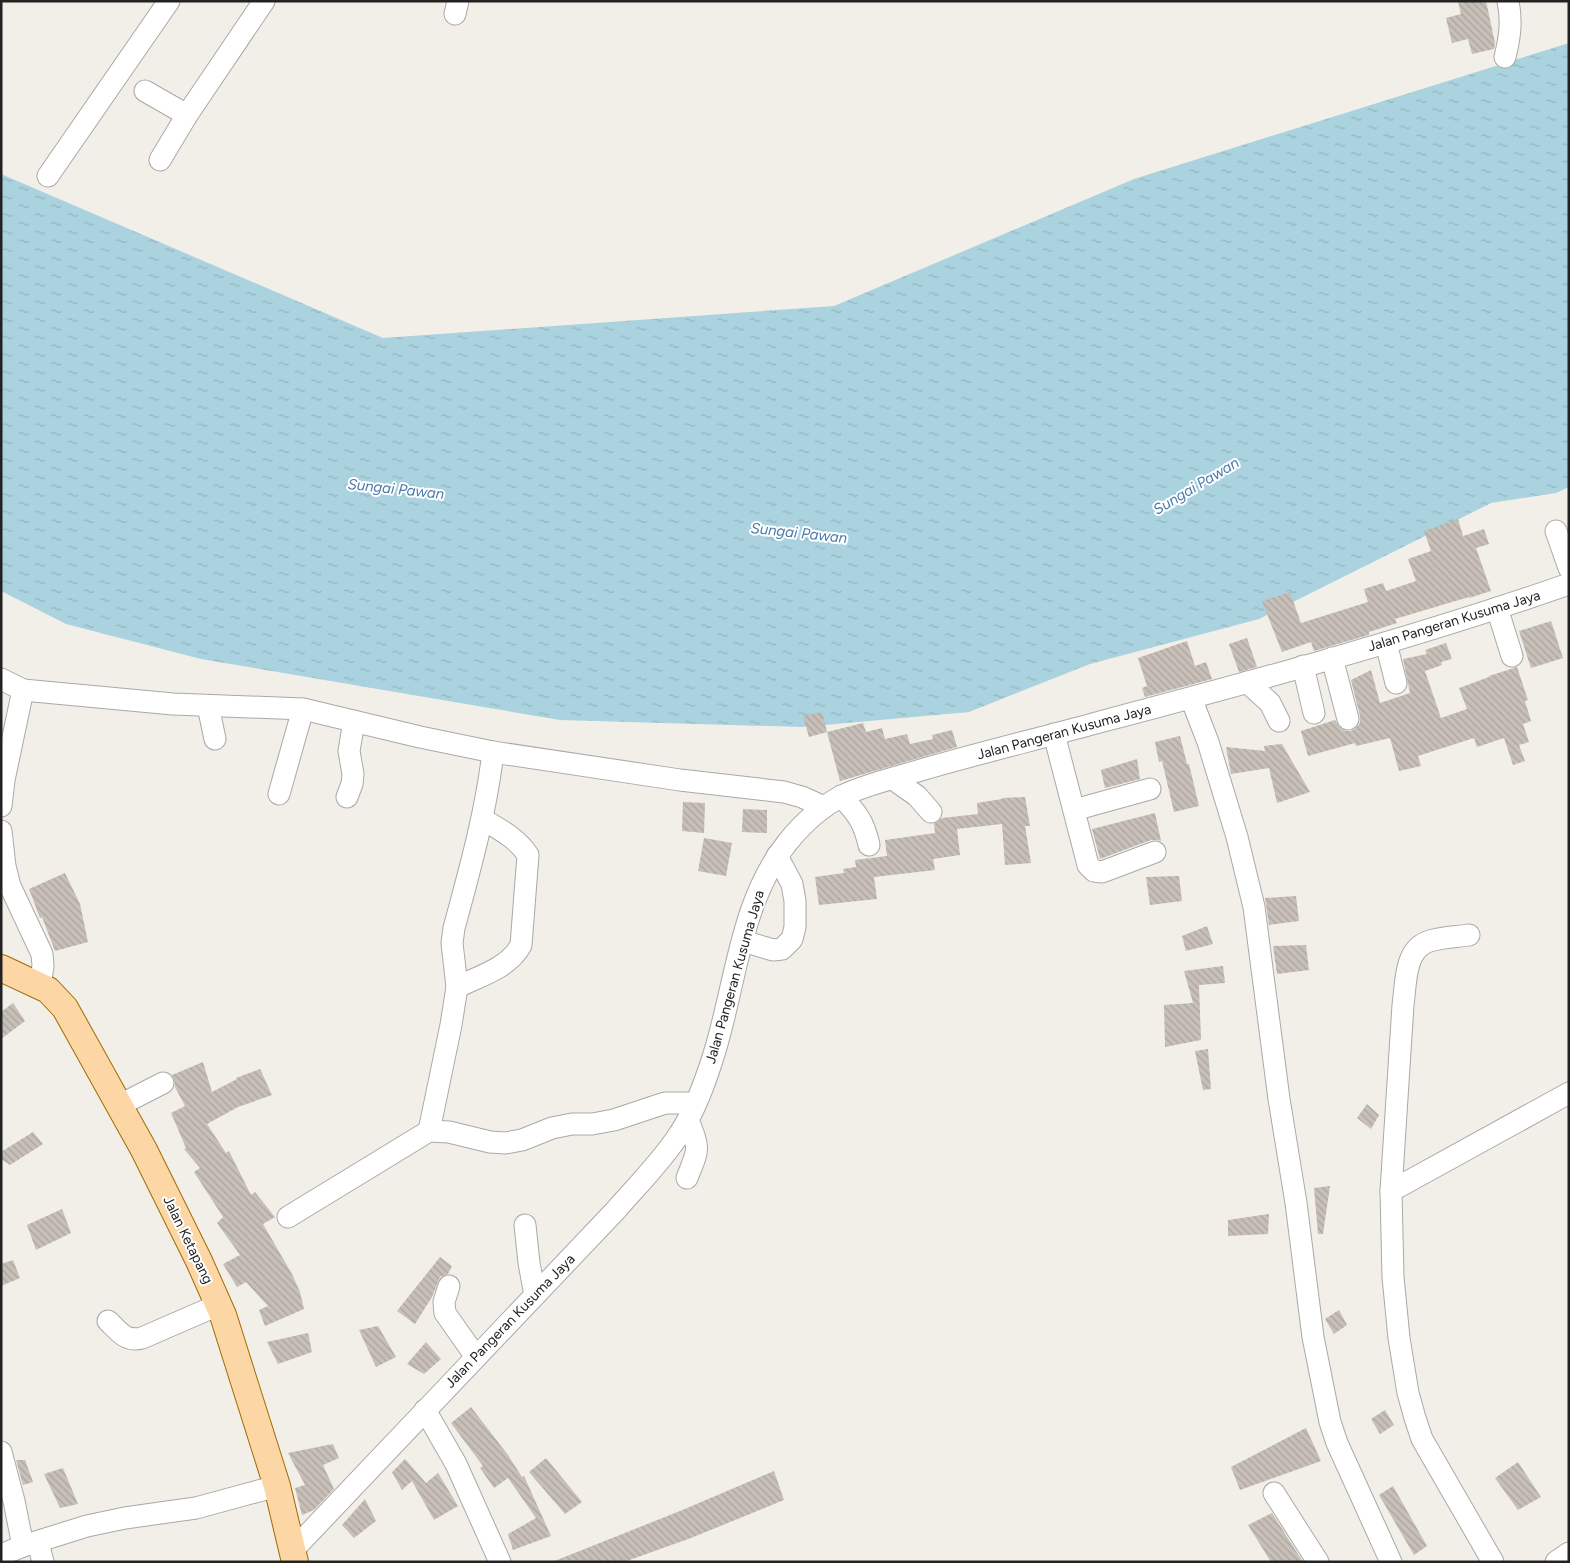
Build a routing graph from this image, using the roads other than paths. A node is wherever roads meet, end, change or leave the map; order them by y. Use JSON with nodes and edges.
{"nodes":[{"id":1,"x":168,"y":1,"type":"edge"},
{"id":2,"x":264,"y":1,"type":"edge"},
{"id":3,"x":1508,"y":1,"type":"edge"},
{"id":4,"x":1505,"y":57,"type":"dead end"},
{"id":5,"x":145,"y":91,"type":"dead end"},
{"id":6,"x":187,"y":115,"type":"junction"},
{"id":7,"x":160,"y":160,"type":"dead end"},
{"id":8,"x":48,"y":176,"type":"dead end"},
{"id":9,"x":1556,"y":531,"type":"dead end"},
{"id":10,"x":1568,"y":583,"type":"edge"},
{"id":11,"x":1497,"y":608,"type":"junction"},
{"id":12,"x":1386,"y":643,"type":"junction"},
{"id":13,"x":1512,"y":656,"type":"dead end"},
{"id":14,"x":1332,"y":658,"type":"junction"},
{"id":15,"x":1303,"y":666,"type":"junction"},
{"id":16,"x":1,"y":679,"type":"edge"},
{"id":17,"x":1247,"y":682,"type":"junction"},
{"id":18,"x":1396,"y":683,"type":"dead end"},
{"id":19,"x":23,"y":690,"type":"junction"},
{"id":20,"x":1191,"y":698,"type":"junction"},
{"id":21,"x":208,"y":706,"type":"junction"},
{"id":22,"x":303,"y":709,"type":"junction"},
{"id":23,"x":1314,"y":713,"type":"dead end"},
{"id":24,"x":1348,"y":718,"type":"dead end"},
{"id":25,"x":354,"y":720,"type":"junction"},
{"id":26,"x":1279,"y":720,"type":"dead end"},
{"id":27,"x":1054,"y":734,"type":"junction"},
{"id":28,"x":215,"y":739,"type":"dead end"},
{"id":29,"x":6,"y":745,"type":"edge"},
{"id":30,"x":493,"y":752,"type":"junction"},
{"id":31,"x":893,"y":779,"type":"junction"},
{"id":32,"x":1150,"y":789,"type":"dead end"},
{"id":33,"x":279,"y":794,"type":"dead end"},
{"id":34,"x":347,"y":798,"type":"dead end"},
{"id":35,"x":833,"y":802,"type":"junction"},
{"id":36,"x":1,"y":806,"type":"edge"},
{"id":37,"x":1074,"y":810,"type":"junction"},
{"id":38,"x":931,"y":812,"type":"dead end"},
{"id":39,"x":482,"y":819,"type":"junction"},
{"id":40,"x":1,"y":830,"type":"edge"},
{"id":41,"x":869,"y":845,"type":"dead end"},
{"id":42,"x":1155,"y":852,"type":"dead end"},
{"id":43,"x":776,"y":856,"type":"junction"},
{"id":44,"x":1469,"y":935,"type":"dead end"},
{"id":45,"x":743,"y":941,"type":"junction"},
{"id":46,"x":1,"y":968,"type":"edge"},
{"id":47,"x":40,"y":985,"type":"junction"},
{"id":48,"x":457,"y":987,"type":"junction"},
{"id":49,"x":163,"y":1083,"type":"dead end"},
{"id":50,"x":1569,"y":1093,"type":"edge"},
{"id":51,"x":120,"y":1105,"type":"junction"},
{"id":52,"x":691,"y":1111,"type":"junction"},
{"id":53,"x":429,"y":1131,"type":"junction"},
{"id":54,"x":687,"y":1178,"type":"dead end"},
{"id":55,"x":1391,"y":1191,"type":"junction"},
{"id":56,"x":288,"y":1217,"type":"dead end"},
{"id":57,"x":525,"y":1225,"type":"dead end"},
{"id":58,"x":448,"y":1286,"type":"dead end"},
{"id":59,"x":535,"y":1295,"type":"junction"},
{"id":60,"x":218,"y":1305,"type":"junction"},
{"id":61,"x":108,"y":1321,"type":"dead end"},
{"id":62,"x":476,"y":1356,"type":"junction"},
{"id":63,"x":425,"y":1410,"type":"junction"},
{"id":64,"x":1,"y":1452,"type":"edge"},
{"id":65,"x":277,"y":1486,"type":"junction"},
{"id":66,"x":1274,"y":1493,"type":"dead end"},
{"id":67,"x":34,"y":1550,"type":"edge"},
{"id":68,"x":1569,"y":1553,"type":"edge"},
{"id":69,"x":1,"y":1555,"type":"edge"},
{"id":70,"x":294,"y":1556,"type":"edge"},
{"id":71,"x":500,"y":1562,"type":"edge"},
{"id":72,"x":1318,"y":1562,"type":"edge"},
{"id":73,"x":1391,"y":1562,"type":"edge"},
{"id":74,"x":1494,"y":1562,"type":"edge"},
{"id":75,"x":1556,"y":1562,"type":"edge"}],
"edges":[{"from":1,"to":8,"type":"street"},
{"from":2,"to":6,"type":"street"},
{"from":3,"to":4,"type":"street"},
{"from":5,"to":6,"type":"street"},
{"from":6,"to":7,"type":"street"},
{"from":9,"to":10,"type":"street"},
{"from":10,"to":11,"type":"street","name":"Jalan Pangeran Kusuma Jaya"},
{"from":11,"to":12,"type":"street","name":"Jalan Pangeran Kusuma Jaya"},
{"from":11,"to":13,"type":"street"},
{"from":12,"to":14,"type":"street","name":"Jalan Pangeran Kusuma Jaya"},
{"from":12,"to":18,"type":"street"},
{"from":14,"to":15,"type":"street","name":"Jalan Pangeran Kusuma Jaya"},
{"from":14,"to":24,"type":"street"},
{"from":15,"to":17,"type":"street","name":"Jalan Pangeran Kusuma Jaya"},
{"from":15,"to":23,"type":"street"},
{"from":16,"to":19,"type":"street"},
{"from":17,"to":20,"type":"street","name":"Jalan Pangeran Kusuma Jaya"},
{"from":17,"to":26,"type":"street"},
{"from":19,"to":21,"type":"street"},
{"from":19,"to":29,"type":"street"},
{"from":20,"to":27,"type":"street","name":"Jalan Pangeran Kusuma Jaya"},
{"from":20,"to":73,"type":"street"},
{"from":21,"to":22,"type":"street"},
{"from":21,"to":28,"type":"street"},
{"from":22,"to":25,"type":"street"},
{"from":22,"to":33,"type":"street"},
{"from":25,"to":30,"type":"street"},
{"from":25,"to":34,"type":"street"},
{"from":27,"to":31,"type":"street","name":"Jalan Pangeran Kusuma Jaya"},
{"from":27,"to":37,"type":"street"},
{"from":29,"to":36,"type":"street"},
{"from":30,"to":35,"type":"street"},
{"from":30,"to":39,"type":"street"},
{"from":31,"to":35,"type":"street","name":"Jalan Pangeran Kusuma Jaya"},
{"from":31,"to":38,"type":"street"},
{"from":32,"to":37,"type":"street"},
{"from":35,"to":41,"type":"street"},
{"from":35,"to":43,"type":"street","name":"Jalan Pangeran Kusuma Jaya"},
{"from":37,"to":42,"type":"street"},
{"from":39,"to":48,"type":"street"},
{"from":39,"to":48,"type":"street"},
{"from":40,"to":47,"type":"street"},
{"from":43,"to":45,"type":"street","name":"Jalan Pangeran Kusuma Jaya"},
{"from":43,"to":45,"type":"street"},
{"from":44,"to":55,"type":"street"},
{"from":45,"to":52,"type":"street","name":"Jalan Pangeran Kusuma Jaya"},
{"from":46,"to":47,"type":"main road","name":"Jalan Ketapang"},
{"from":47,"to":51,"type":"main road","name":"Jalan Ketapang"},
{"from":48,"to":53,"type":"street"},
{"from":49,"to":51,"type":"street"},
{"from":50,"to":55,"type":"street"},
{"from":51,"to":60,"type":"main road","name":"Jalan Ketapang"},
{"from":52,"to":53,"type":"street"},
{"from":52,"to":54,"type":"street"},
{"from":52,"to":59,"type":"street","name":"Jalan Pangeran Kusuma Jaya"},
{"from":53,"to":56,"type":"street"},
{"from":55,"to":74,"type":"street"},
{"from":57,"to":59,"type":"street"},
{"from":58,"to":62,"type":"street"},
{"from":59,"to":62,"type":"street","name":"Jalan Pangeran Kusuma Jaya"},
{"from":60,"to":61,"type":"street"},
{"from":60,"to":65,"type":"main road","name":"Jalan Ketapang"},
{"from":62,"to":63,"type":"street","name":"Jalan Pangeran Kusuma Jaya"},
{"from":63,"to":70,"type":"street","name":"Jalan Pangeran Kusuma Jaya"},
{"from":63,"to":71,"type":"street"},
{"from":64,"to":67,"type":"street"},
{"from":65,"to":67,"type":"street"},
{"from":65,"to":70,"type":"main road","name":"Jalan Ketapang"},
{"from":66,"to":72,"type":"street"},
{"from":67,"to":69,"type":"street"},
{"from":68,"to":75,"type":"street"}]}
